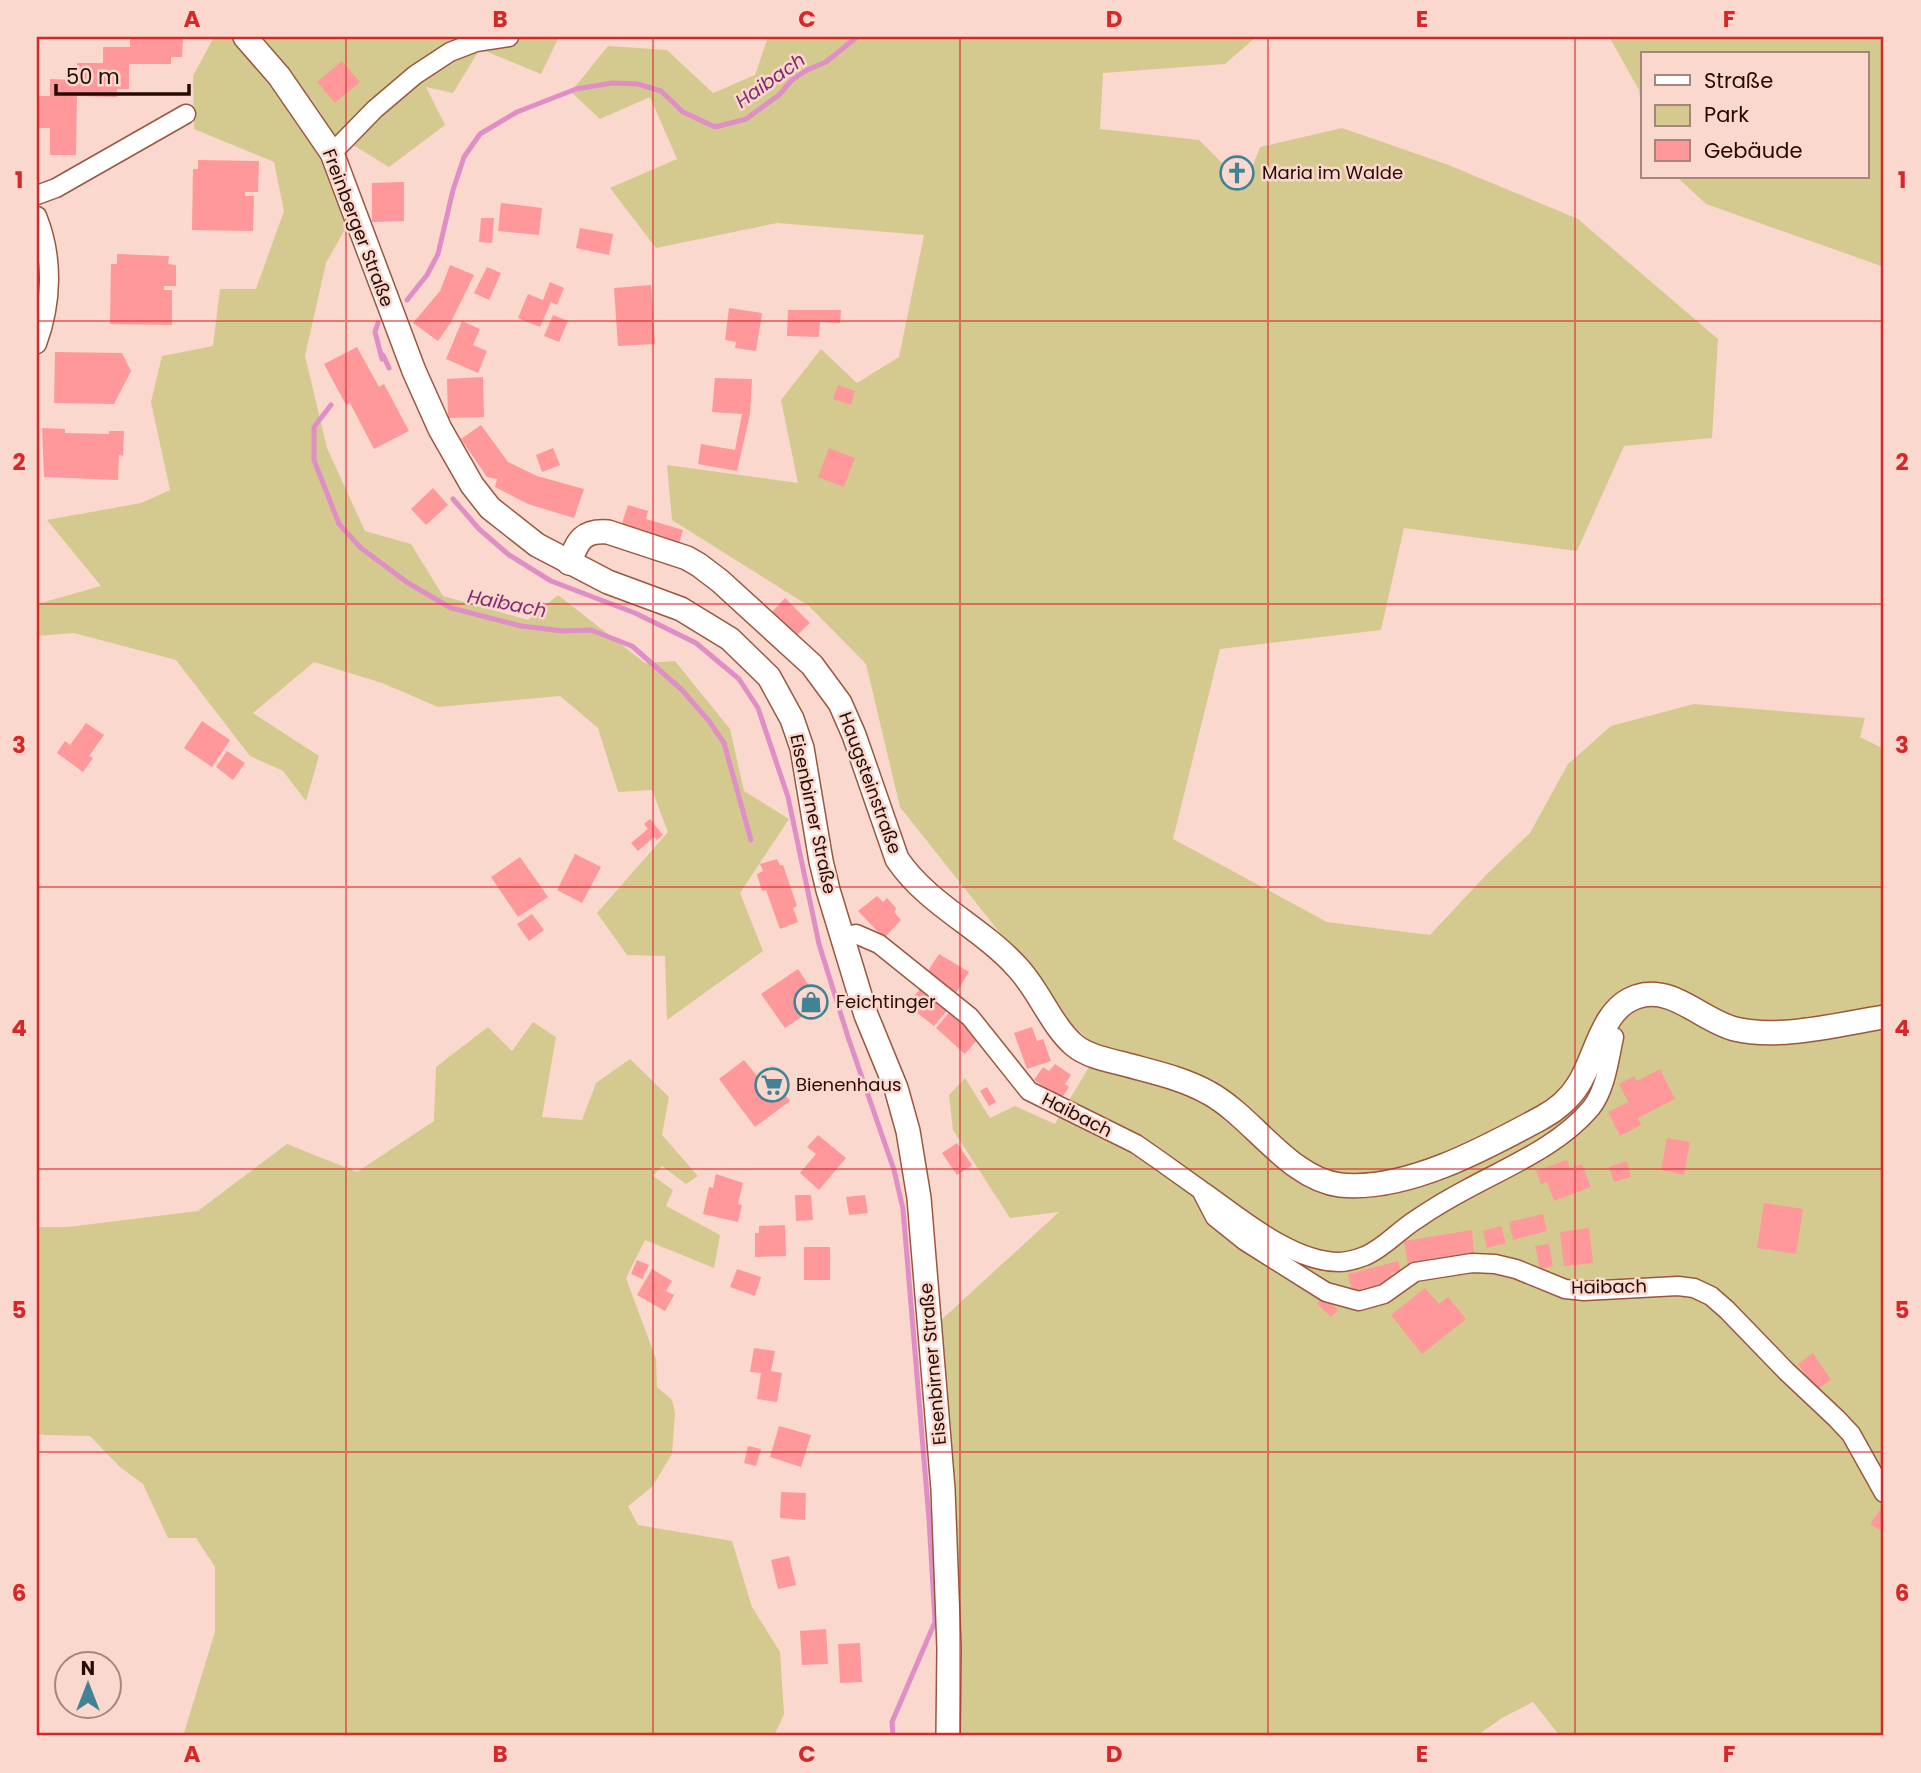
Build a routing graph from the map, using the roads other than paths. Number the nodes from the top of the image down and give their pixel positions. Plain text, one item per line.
1 (245, 37) edge
2 (509, 37) edge
3 (186, 114) dead end
4 (332, 153) junction
5 (37, 195) edge
6 (37, 216) edge
7 (394, 319) joint
8 (37, 344) edge
9 (569, 563) junction
10 (842, 937) junction
11 (1884, 1017) edge
12 (1603, 1033) junction
13 (1201, 1189) junction
14 (1884, 1493) edge
15 (948, 1736) edge

1 - 4 main road, Freinberger Straße
2 - 4 street
3 - 5 street
4 - 7 main road, Freinberger Straße
6 - 8 street
7 - 9 main road, Eisenbirner Straße
9 - 10 main road, Eisenbirner Straße
9 - 12 main road, Haugsteinstraße
10 - 13 street, Haibach
10 - 15 main road, Eisenbirner Straße
11 - 12 main road, Haugsteinstraße
12 - 13 street
13 - 14 street, Haibach

